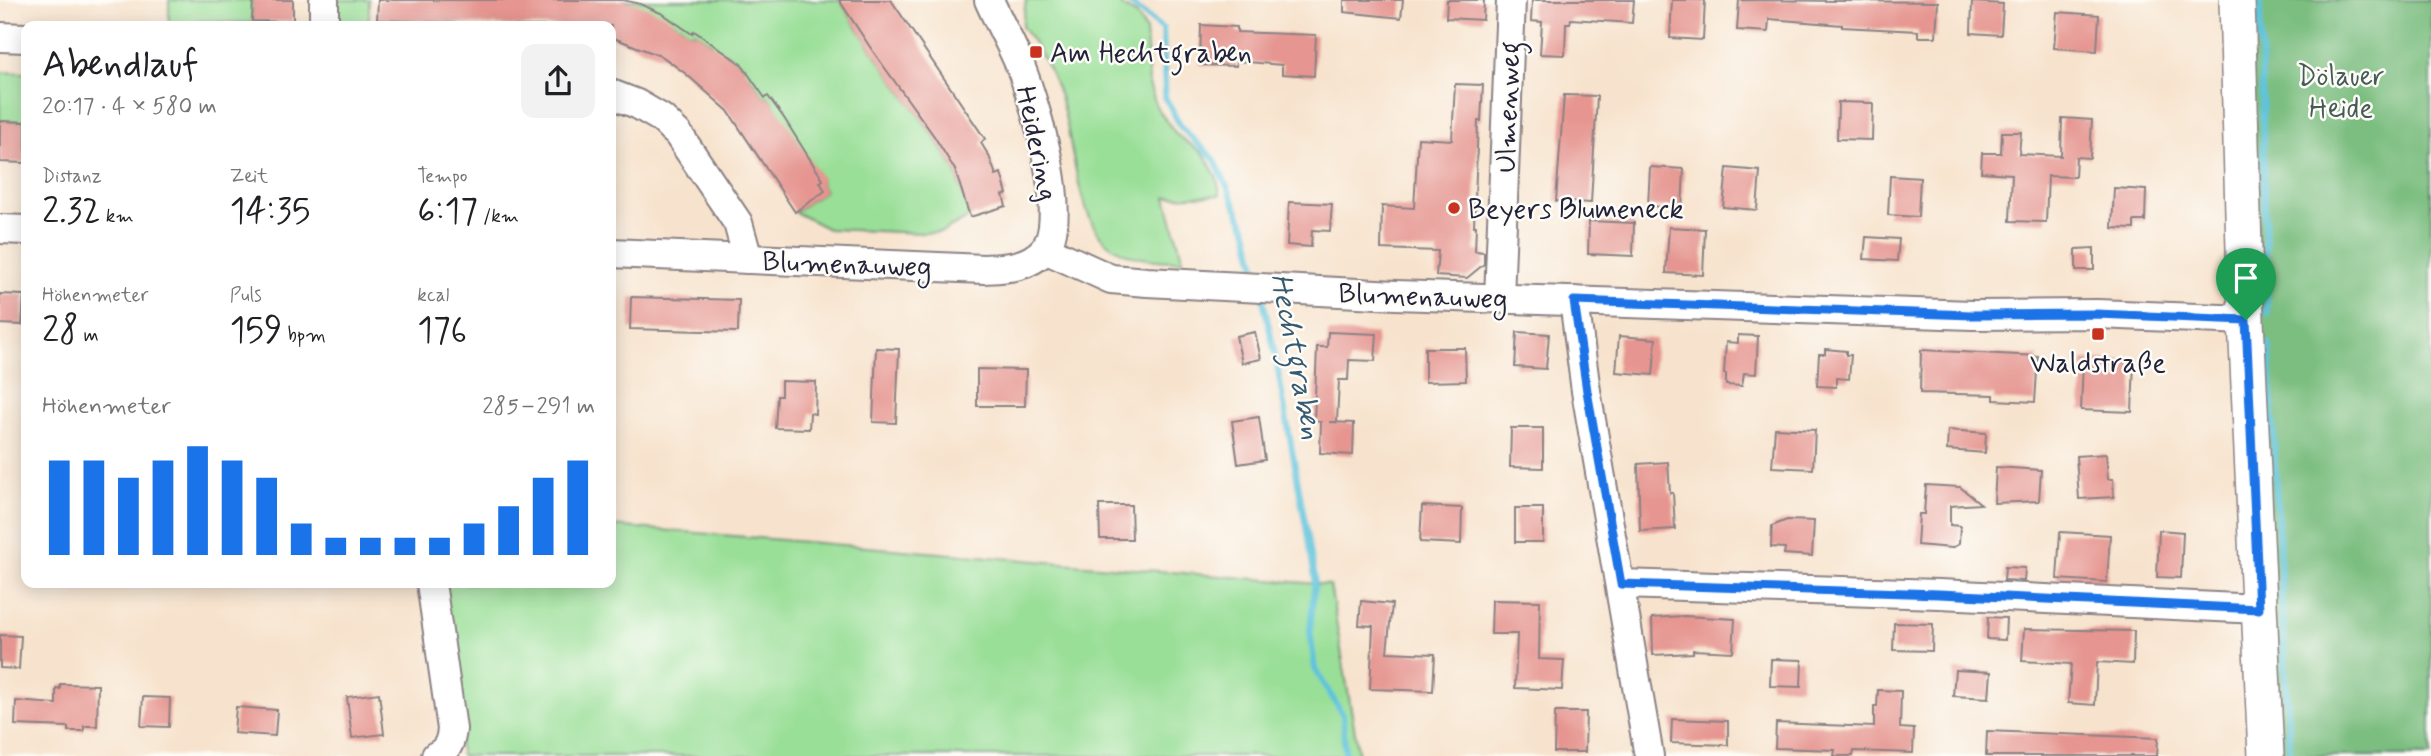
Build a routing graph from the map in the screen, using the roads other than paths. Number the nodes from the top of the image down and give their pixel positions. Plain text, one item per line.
1 (324, 0) edge
2 (989, 0) edge
3 (1511, 0) edge
4 (2237, 0) edge
5 (324, 21) edge
6 (0, 37) edge
7 (21, 38) edge
8 (616, 96) edge
9 (0, 229) edge
10 (21, 230) edge
11 (1045, 250) junction
12 (616, 253) edge
13 (748, 259) junction
14 (1499, 298) junction
15 (1574, 301) junction
16 (2246, 320) junction
17 (1621, 584) junction
18 (432, 588) edge
19 (2259, 609) junction
20 (436, 756) edge
21 (1649, 756) edge
22 (2266, 756) edge

1 - 5 street
2 - 11 street, Heidering
3 - 14 street, Ulmenweg
4 - 16 main road
6 - 7 street
8 - 13 street
9 - 10 street
11 - 13 street, Blumenauweg
11 - 14 street, Blumenauweg
12 - 13 street, Blumenauweg
14 - 15 street, Blumenauweg
15 - 16 street, Blumenauweg
15 - 17 street
16 - 19 main road
17 - 19 street
17 - 21 street
18 - 20 street
19 - 22 main road

